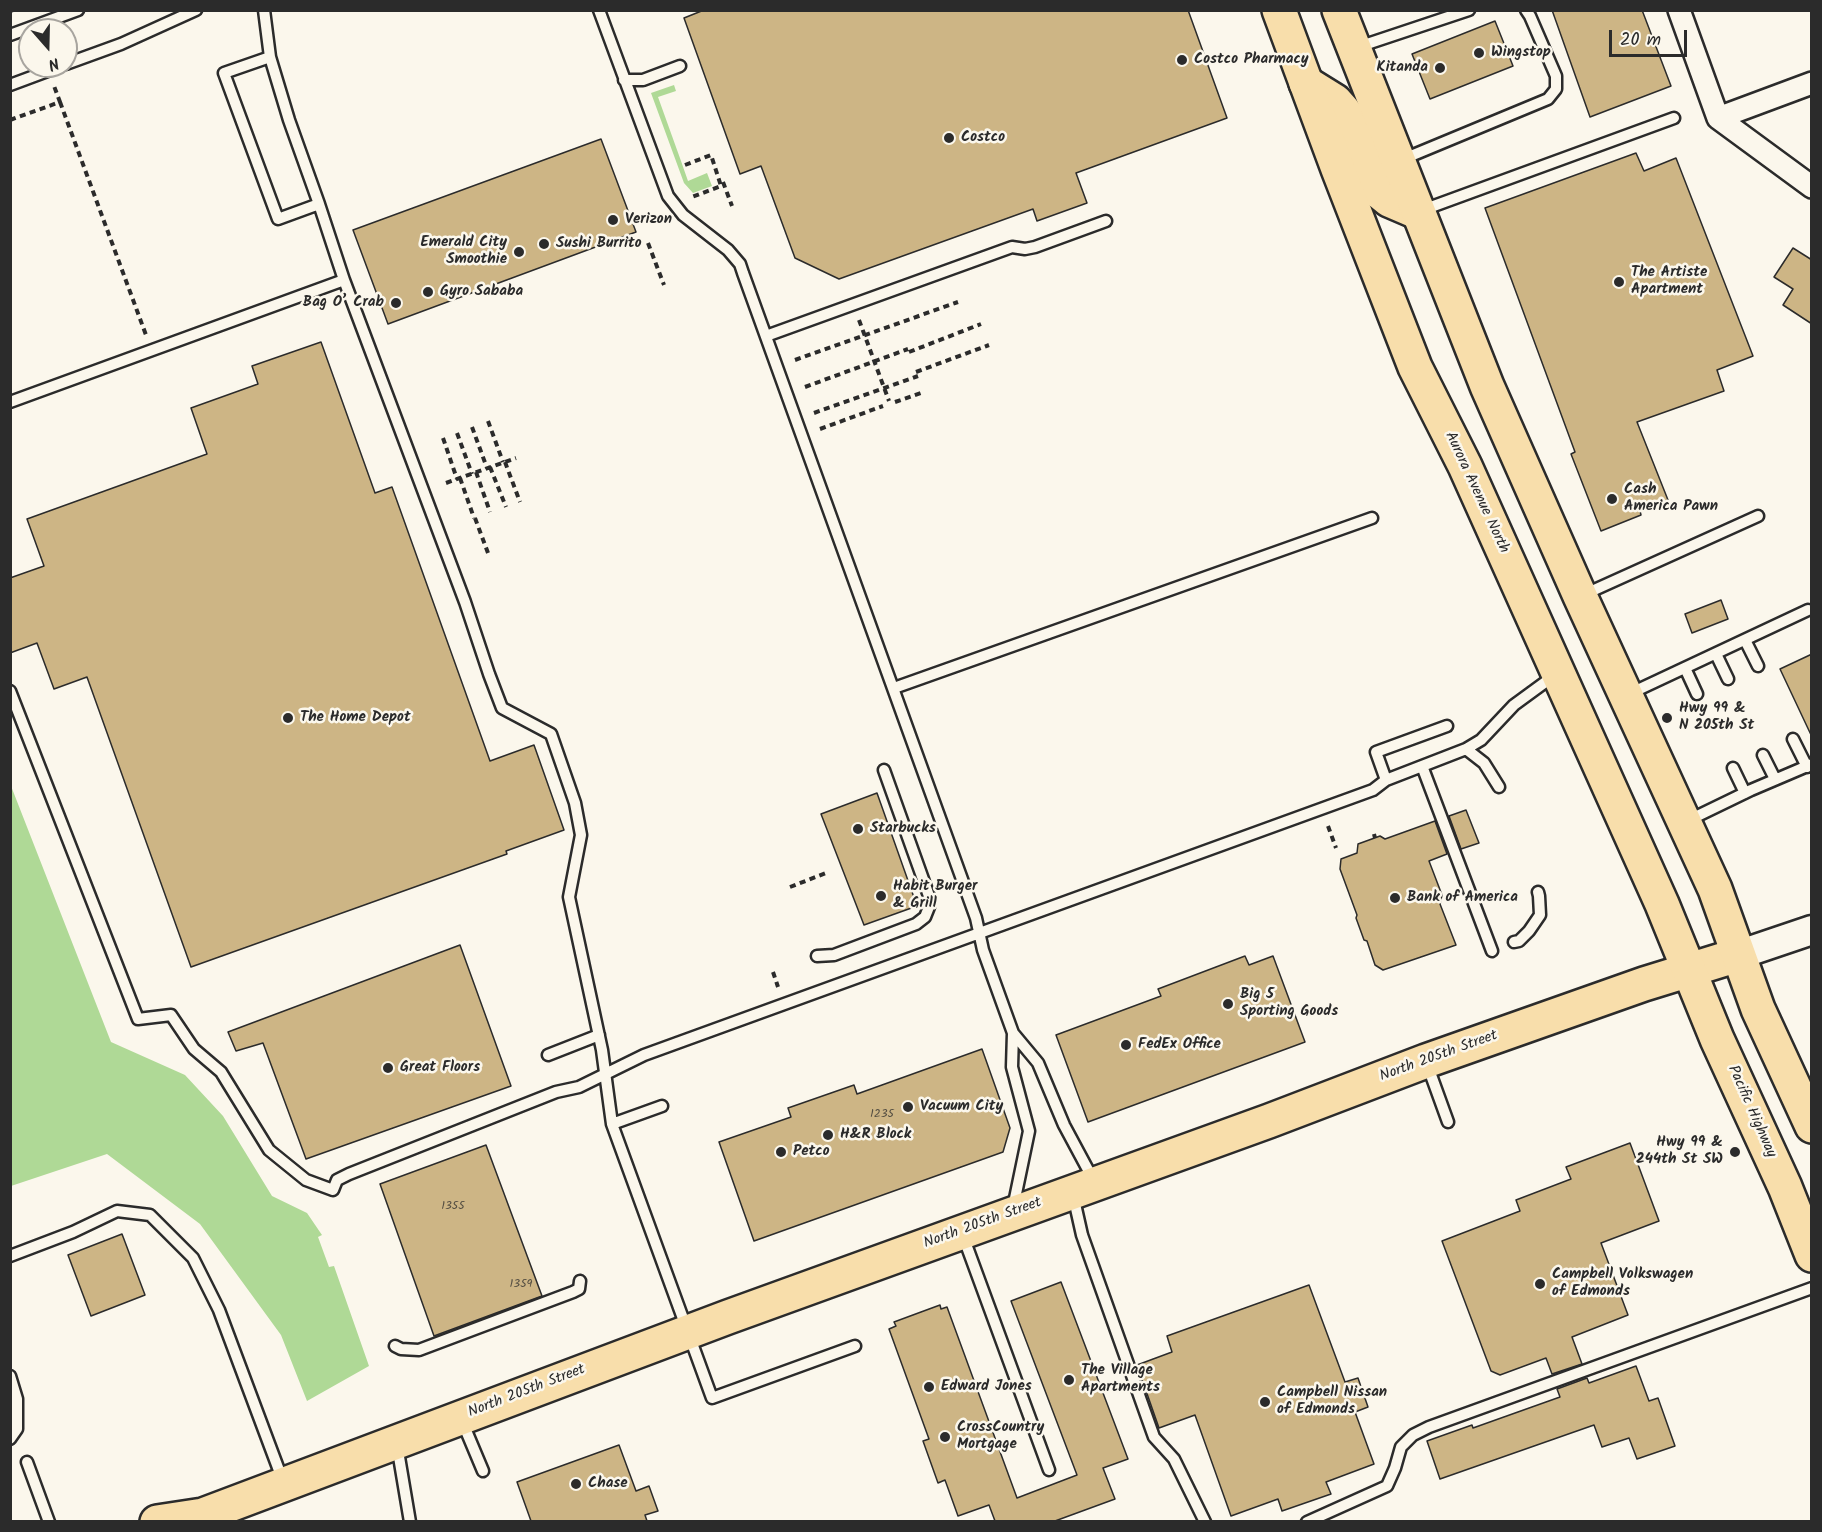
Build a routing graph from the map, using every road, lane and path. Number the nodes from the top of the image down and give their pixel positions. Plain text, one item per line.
1 (78, 10) edge
2 (196, 10) edge
3 (264, 10) edge
4 (599, 10) edge
5 (1279, 10) edge
6 (1338, 10) edge
7 (1469, 10) edge
8 (1526, 10) edge
9 (1679, 10) edge
10 (10, 35) edge
11 (1354, 48) junction
12 (270, 57) junction
13 (78, 60) edge
14 (680, 66) dead end
15 (29, 78) edge
16 (51, 78) edge
17 (624, 80) junction
18 (1812, 82) edge
19 (1306, 83) junction
20 (10, 85) edge
21 (60, 102) junction
22 (1674, 118) dead end
23 (1718, 118) junction
24 (10, 120) edge
25 (1397, 162) junction
26 (685, 165) dead end
27 (723, 182) dead end
28 (1812, 187) edge
29 (692, 197) dead end
30 (319, 204) junction
31 (732, 206) dead end
32 (1417, 212) junction
33 (1106, 221) dead end
34 (648, 243) dead end
35 (344, 280) junction
36 (664, 285) dead end
37 (958, 302) dead end
38 (858, 318) dead end
39 (981, 324) dead end
40 (765, 336) junction
41 (865, 336) junction
42 (989, 345) dead end
43 (152, 351) junction
44 (795, 360) dead end
45 (874, 362) junction
46 (805, 387) dead end
47 (884, 388) junction
48 (924, 392) dead end
49 (889, 401) dead end
50 (10, 402) edge
51 (895, 402) dead end
52 (883, 406) dead end
53 (814, 412) dead end
54 (488, 422) dead end
55 (472, 427) dead end
56 (820, 429) dead end
57 (457, 433) dead end
58 (443, 438) dead end
59 (516, 458) dead end
60 (504, 462) junction
61 (489, 468) junction
62 (474, 473) junction
63 (459, 479) junction
64 (446, 483) dead end
65 (520, 502) dead end
66 (506, 507) dead end
67 (490, 512) dead end
68 (1758, 516) dead end
69 (1372, 518) dead end
70 (488, 553) dead end
71 (1580, 596) junction
72 (1808, 610) dead end
73 (1745, 640) junction
74 (1716, 654) junction
75 (1758, 666) dead end
76 (1685, 668) junction
77 (1558, 673) junction
78 (1728, 679) dead end
79 (894, 688) junction
80 (10, 691) edge
81 (1698, 694) dead end
82 (1626, 695) junction
83 (1447, 726) dead end
84 (1793, 739) dead end
85 (1466, 749) junction
86 (1763, 755) dead end
87 (1422, 766) junction
88 (1809, 766) edge
89 (1733, 768) dead end
90 (884, 770) dead end
91 (1775, 779) junction
92 (1386, 780) junction
93 (1499, 787) dead end
94 (1745, 793) junction
95 (1327, 822) dead end
96 (1684, 822) junction
97 (1336, 848) dead end
98 (826, 873) dead end
99 (790, 887) dead end
100 (1538, 892) dead end
101 (1812, 930) edge
102 (980, 933) junction
103 (1514, 942) dead end
104 (1492, 951) dead end
105 (1738, 955) junction
106 (817, 956) dead end
107 (1689, 970) junction
108 (773, 972) dead end
109 (778, 988) dead end
110 (1013, 1033) junction
111 (599, 1035) junction
112 (548, 1055) dead end
113 (1426, 1061) junction
114 (605, 1074) junction
115 (662, 1106) dead end
116 (1449, 1122) dead end
117 (612, 1124) junction
118 (1812, 1126) edge
119 (1084, 1188) junction
120 (1012, 1214) junction
121 (962, 1233) junction
122 (1812, 1255) edge
123 (10, 1256) edge
124 (580, 1281) dead end
125 (1812, 1288) edge
126 (686, 1332) junction
127 (395, 1346) dead end
128 (855, 1346) dead end
129 (10, 1376) edge
130 (461, 1417) junction
131 (10, 1439) edge
132 (396, 1441) junction
133 (27, 1462) dead end
134 (1050, 1470) dead end
135 (483, 1471) dead end
136 (284, 1484) junction
137 (200, 1519) edge
138 (49, 1521) edge
139 (157, 1521) edge
140 (410, 1521) edge
141 (1205, 1521) edge
142 (1306, 1521) edge

1 - 10 lane
2 - 13 lane
3 - 12 lane
4 - 17 lane
5 - 19 main road, Aurora Avenue North
6 - 11 main road
7 - 11 lane
8 - 25 lane
9 - 23 street
11 - 25 main road
12 - 30 lane
12 - 30 lane
14 - 17 lane
15 - 20 lane
16 - 21 path
17 - 40 lane
18 - 23 street
19 - 32 main road
19 - 77 main road, Aurora Avenue North
21 - 24 path
21 - 43 path
22 - 32 lane
23 - 28 street
25 - 32 main road
26 - 29 path
27 - 31 path
30 - 35 lane
32 - 71 main road
33 - 40 lane
34 - 36 path
35 - 43 lane
35 - 111 lane
37 - 41 path
38 - 41 path
39 - 45 path
40 - 79 lane
41 - 44 path
41 - 45 path
42 - 47 path
43 - 50 lane
45 - 46 path
45 - 47 path
47 - 49 path
47 - 53 path
48 - 51 path
52 - 56 path
54 - 60 path
55 - 61 path
57 - 62 path
58 - 63 path
59 - 60 path
60 - 61 path
60 - 65 path
61 - 62 path
61 - 66 path
62 - 63 path
62 - 67 path
63 - 64 path
63 - 70 path
68 - 71 lane
69 - 79 lane
71 - 82 main road
72 - 73 lane
73 - 74 lane
73 - 75 lane
74 - 76 lane
74 - 78 lane
76 - 81 lane
76 - 82 lane
77 - 85 lane
77 - 107 main road, Aurora Avenue North
79 - 102 lane
80 - 114 lane
82 - 96 main road
83 - 92 lane
84 - 88 lane
85 - 87 lane
85 - 93 lane
86 - 91 lane
87 - 92 lane
87 - 104 lane
88 - 91 lane
89 - 94 lane
90 - 106 lane
91 - 94 lane
92 - 102 lane
94 - 96 lane
95 - 97 path
96 - 105 main road
98 - 99 path
100 - 103 lane
101 - 105 street, North 205th Street
102 - 110 lane
102 - 114 lane
105 - 107 main road, North 205th Street
105 - 118 main road
107 - 113 main road, North 205th Street
107 - 122 main road, Pacific Highway
108 - 109 path
110 - 119 lane
110 - 120 lane
111 - 112 lane
111 - 114 lane
113 - 116 lane
113 - 119 main road, North 205th Street
114 - 117 lane
115 - 117 lane
117 - 126 lane
119 - 120 main road, North 205th Street
119 - 141 lane
120 - 121 main road, North 205th Street
121 - 126 main road, North 205th Street
121 - 134 lane
123 - 136 lane
124 - 127 lane
125 - 142 lane
126 - 128 lane
126 - 130 main road, North 205th Street
129 - 131 lane
130 - 132 main road, North 205th Street
130 - 135 lane
132 - 136 main road, North 205th Street
132 - 140 lane
133 - 138 lane
136 - 137 main road, North 205th Street
137 - 139 main road, North 205th Street

